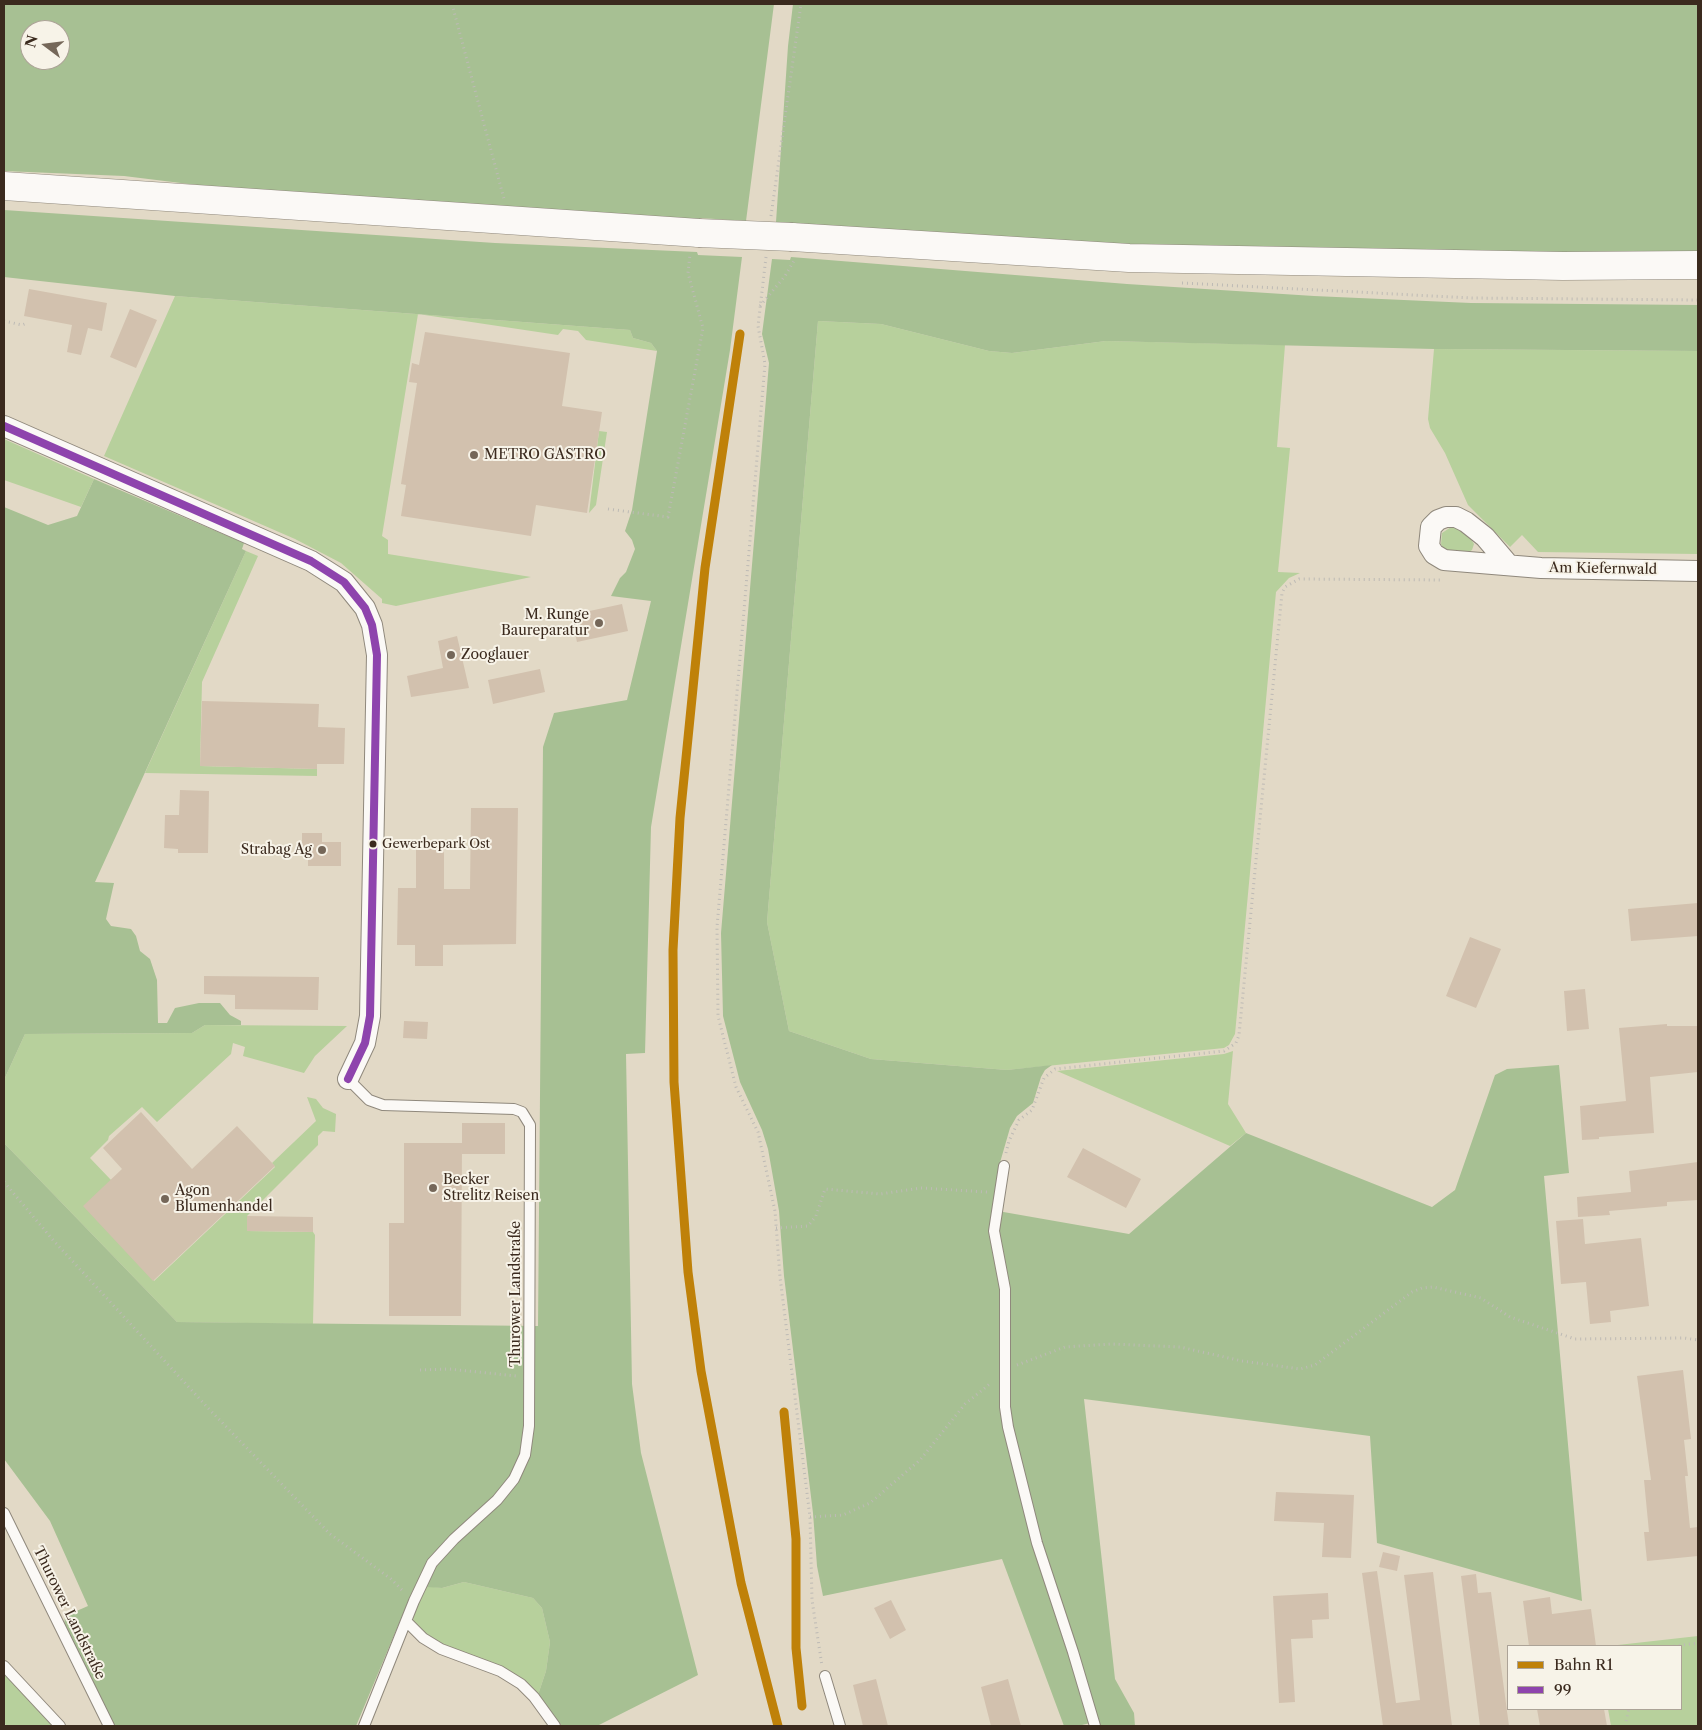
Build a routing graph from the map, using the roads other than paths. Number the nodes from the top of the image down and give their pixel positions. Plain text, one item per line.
1 (4, 186) edge
2 (1698, 265) edge
3 (4, 426) edge
4 (1508, 564) dead end
5 (1698, 571) edge
6 (348, 1079) joint
7 (1004, 1166) road end
8 (4, 1513) edge
9 (406, 1621) junction
10 (4, 1666) edge
11 (825, 1676) road end
12 (60, 1726) edge
13 (109, 1726) edge
14 (364, 1726) edge
15 (555, 1726) edge
16 (840, 1726) edge
17 (1095, 1726) edge

1 - 2 main road, bridge
3 - 6 street
4 - 5 street, Am Kiefernwald
6 - 9 lane, Thurower Landstraße
7 - 17 lane
8 - 13 lane, Thurower Landstraße
9 - 14 lane, Thurower Landstraße
9 - 15 lane
10 - 12 lane
11 - 16 lane

